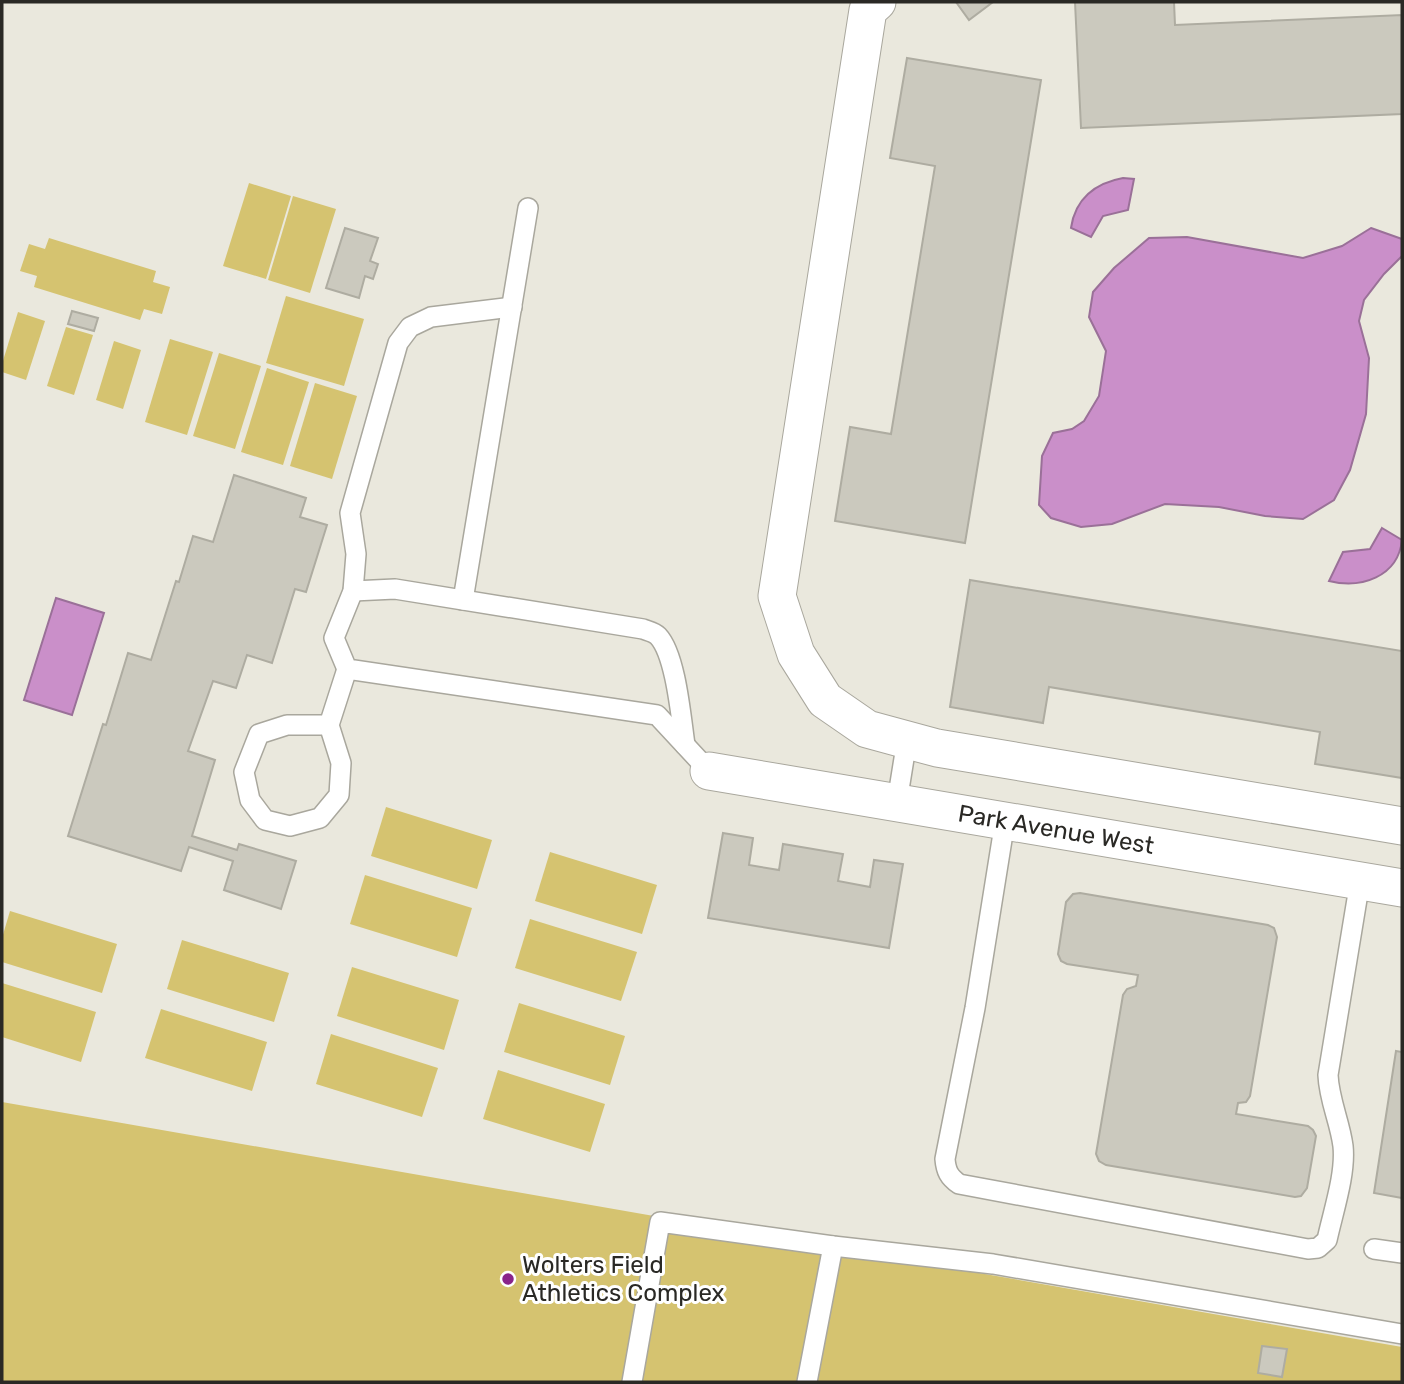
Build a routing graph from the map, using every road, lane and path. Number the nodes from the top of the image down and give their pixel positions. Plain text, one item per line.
1 (877, 2) edge
2 (528, 208) dead end
3 (512, 307) junction
4 (353, 590) junction
5 (463, 600) junction
6 (347, 669) junction
7 (329, 725) junction
8 (907, 740) junction
9 (697, 758) junction
10 (897, 802) junction
11 (1005, 821) junction
12 (1402, 826) edge
13 (1360, 881) junction
14 (1402, 888) edge
15 (833, 1246) junction
16 (1374, 1249) dead end
17 (1402, 1253) edge
18 (1402, 1334) edge
19 (632, 1382) edge
20 (807, 1382) edge

1 - 8 street
2 - 3 lane
3 - 4 lane
3 - 5 lane
4 - 5 lane
4 - 6 lane
5 - 9 lane
6 - 7 lane
6 - 9 lane
7 - 7 lane
8 - 10 lane
8 - 12 street
9 - 10 street, Park Avenue West
10 - 11 street, Park Avenue West
11 - 13 street, Park Avenue West
11 - 13 lane
13 - 14 street, Park Avenue West
15 - 18 lane
15 - 19 lane
15 - 20 lane
16 - 17 lane

